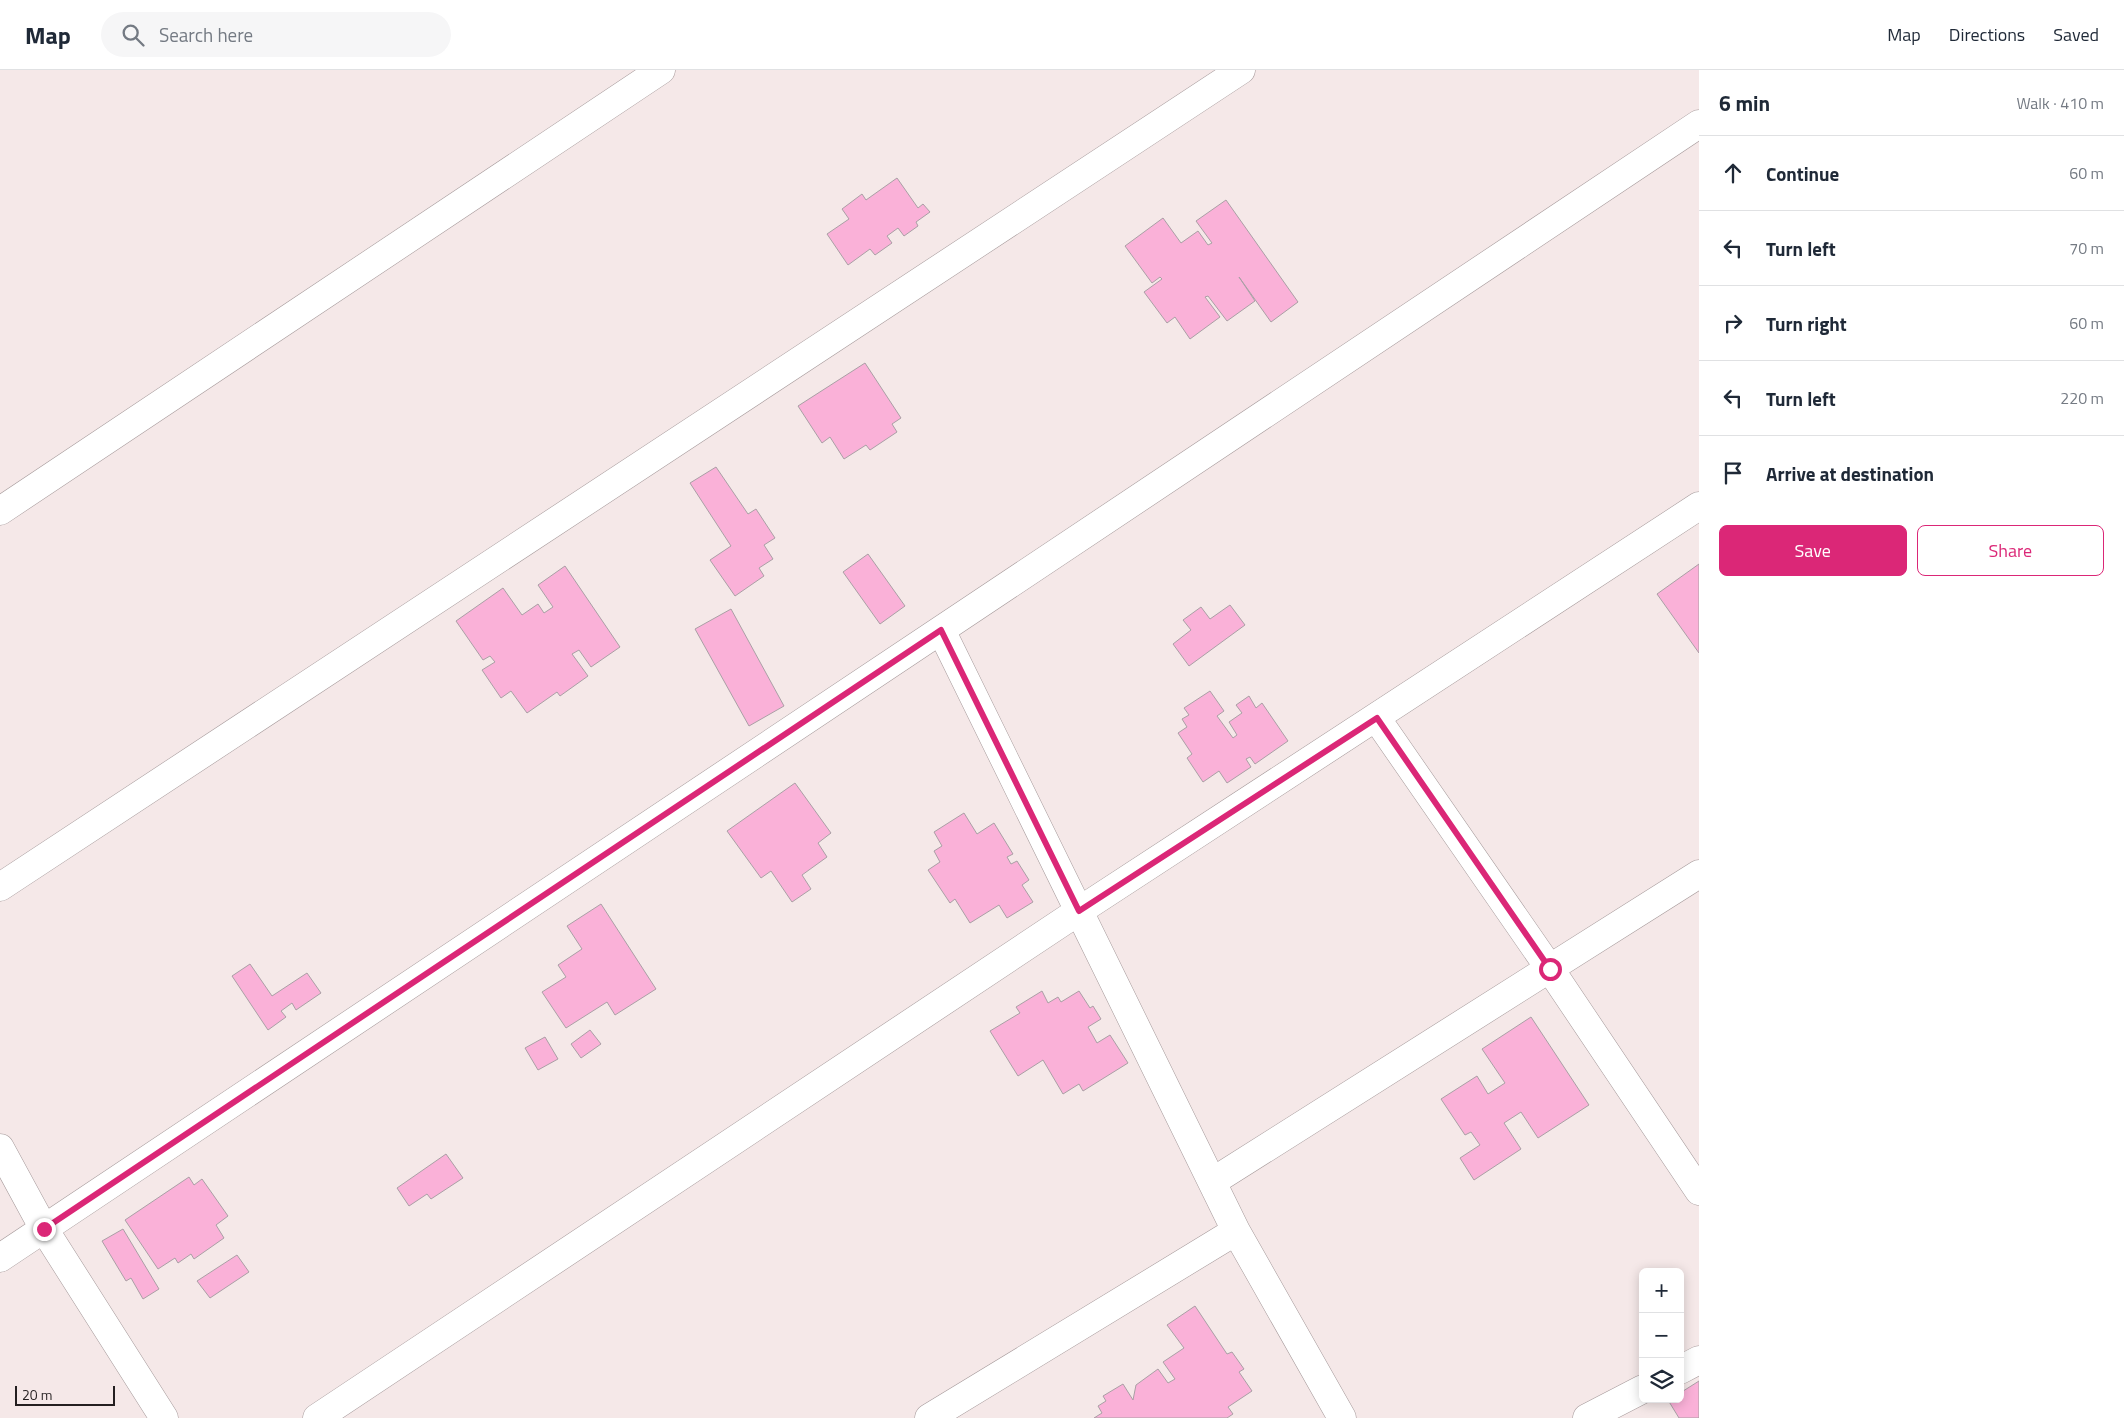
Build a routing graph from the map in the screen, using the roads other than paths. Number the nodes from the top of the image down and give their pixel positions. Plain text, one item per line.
1 (661, 70) edge
2 (1241, 70) edge
3 (1699, 124) edge
4 (1699, 506) edge
5 (0, 511) edge
6 (941, 630) junction
7 (1377, 718) junction
8 (1699, 874) edge
9 (0, 887) edge
10 (1079, 911) junction
11 (1550, 969) junction
12 (0, 1148) edge
13 (1212, 1182) junction
14 (1699, 1191) edge
15 (44, 1229) junction
16 (1236, 1231) junction
17 (0, 1258) edge
18 (1699, 1360) edge
19 (1684, 1368) edge
20 (1639, 1391) edge
21 (164, 1418) edge
22 (317, 1418) edge
23 (929, 1418) edge
24 (1342, 1418) edge
25 (1587, 1418) edge

1 - 5 street
2 - 9 street
3 - 6 street
4 - 7 street
6 - 10 street
6 - 15 street
7 - 10 street
7 - 11 street
8 - 11 street
10 - 13 street
10 - 22 street
11 - 13 street
11 - 14 street
12 - 15 street
13 - 16 street
15 - 17 street
15 - 21 street
16 - 23 street
16 - 24 street
18 - 19 street
20 - 25 street

